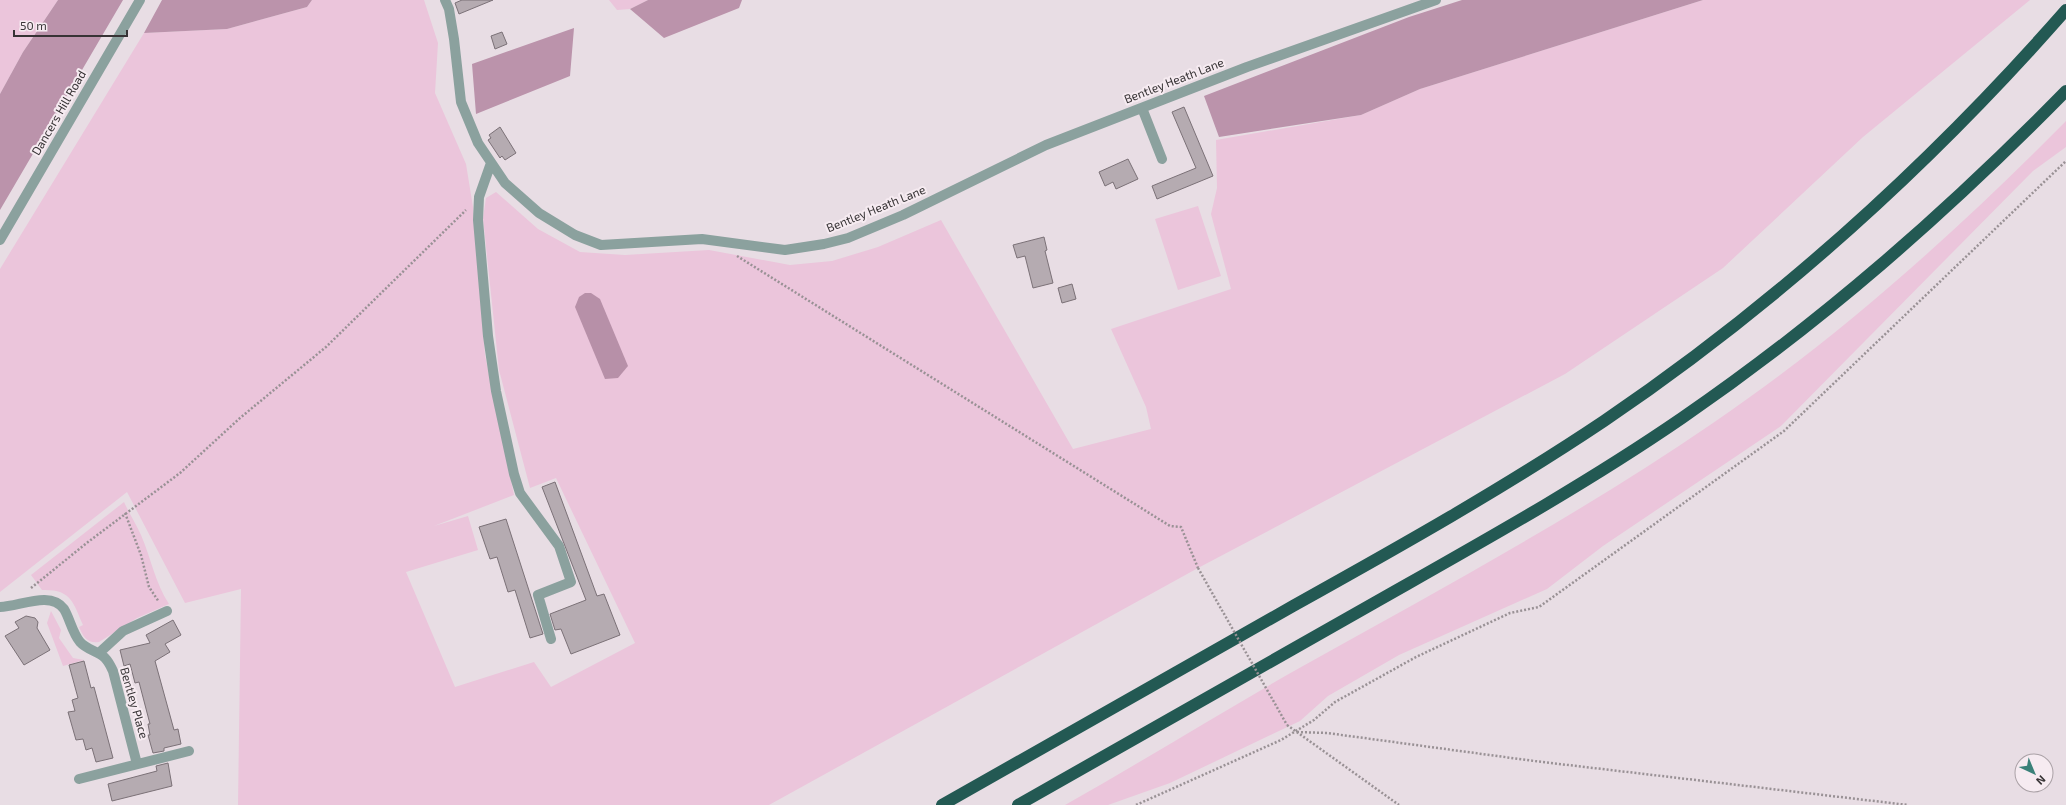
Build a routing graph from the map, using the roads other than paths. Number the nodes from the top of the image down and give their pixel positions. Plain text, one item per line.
1 (140, 0) edge
2 (445, 0) edge
3 (1436, 0) edge
4 (2066, 10) edge
5 (2066, 91) edge
6 (1142, 108) junction
7 (1162, 159) dead end
8 (492, 163) junction
9 (0, 240) edge
10 (4, 607) edge
11 (167, 611) road end
12 (551, 639) dead end
13 (99, 653) junction
14 (189, 751) dead end
15 (137, 764) junction
16 (79, 779) dead end
17 (942, 805) edge
18 (1018, 805) edge

1 - 9 street, Dancers Hill Road
2 - 8 street, Bentley Heath Lane
3 - 6 street, Bentley Heath Lane
4 - 17 highway
5 - 18 highway
6 - 7 street
6 - 8 street, Bentley Heath Lane
8 - 12 street
10 - 13 street, Bentley Place
11 - 13 street
13 - 15 street, Bentley Place
14 - 15 street
15 - 16 street

